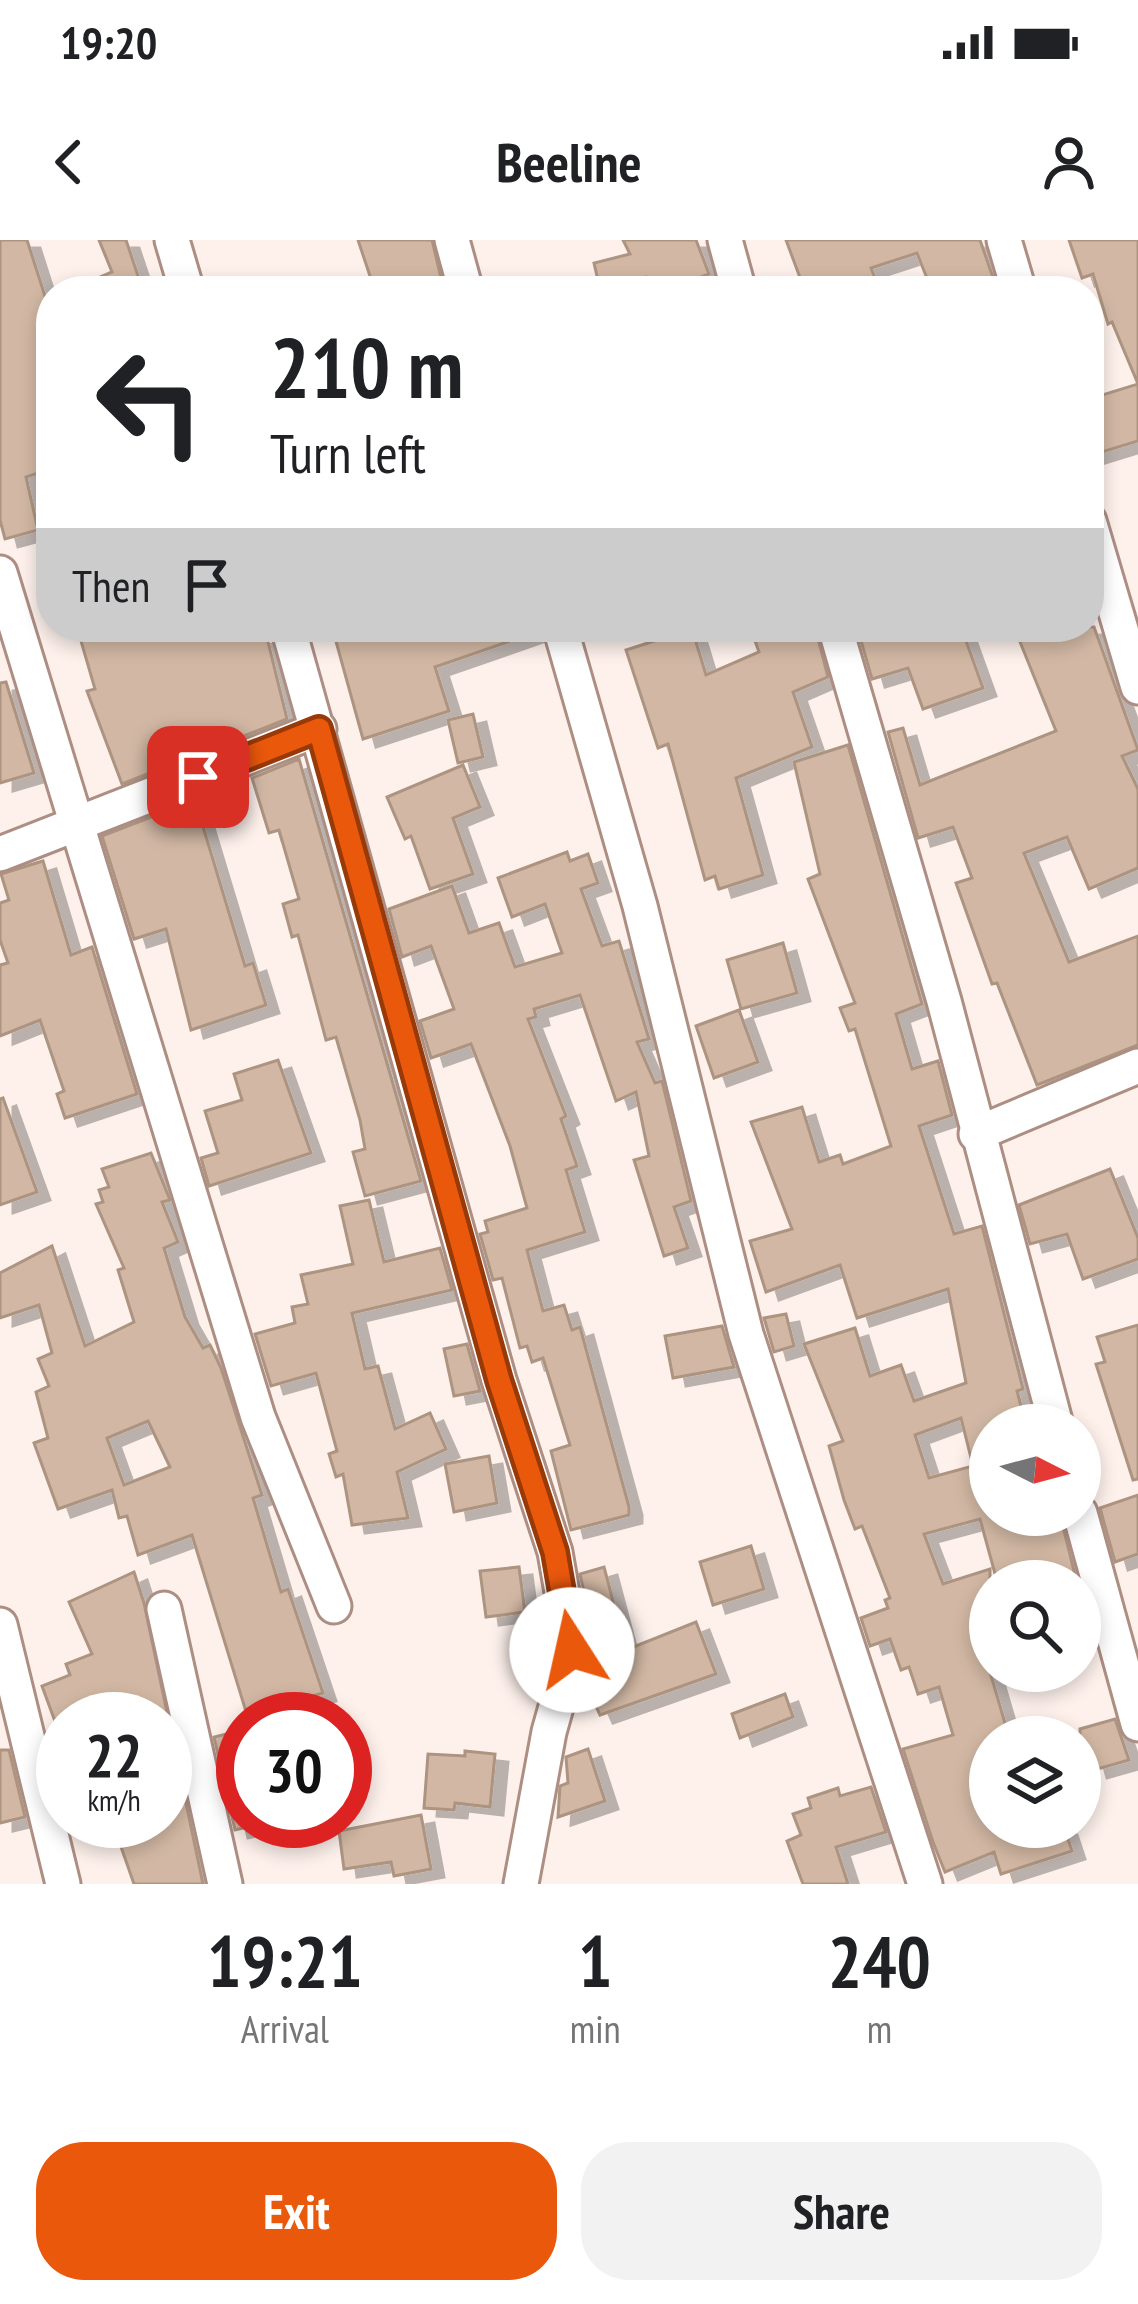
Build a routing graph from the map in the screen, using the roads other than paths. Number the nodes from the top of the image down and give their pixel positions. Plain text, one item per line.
1 (172, 240) edge
2 (452, 240) edge
3 (725, 240) edge
4 (1004, 240) edge
5 (183, 276) edge
6 (462, 276) edge
7 (736, 276) edge
8 (1015, 276) edge
9 (1104, 572) edge
10 (0, 573) edge
11 (293, 642) edge
12 (564, 642) edge
13 (839, 642) edge
14 (1138, 687) edge
15 (319, 729) junction
16 (78, 824) junction
17 (0, 854) edge
18 (1138, 1066) edge
19 (976, 1134) junction
20 (1050, 1404) edge
21 (1086, 1536) edge
22 (334, 1606) dead end
23 (164, 1609) dead end
24 (0, 1625) edge
25 (1138, 1724) edge
26 (63, 1884) edge
27 (225, 1884) edge
28 (521, 1884) edge
29 (925, 1884) edge

1 - 5 street
2 - 6 street
3 - 7 street
4 - 8 street
9 - 14 street
10 - 16 street
11 - 15 street
12 - 29 street
13 - 19 street
15 - 16 street
15 - 28 street
16 - 17 street
16 - 22 street
18 - 19 street
19 - 20 street
21 - 25 street
23 - 27 street
24 - 26 street

